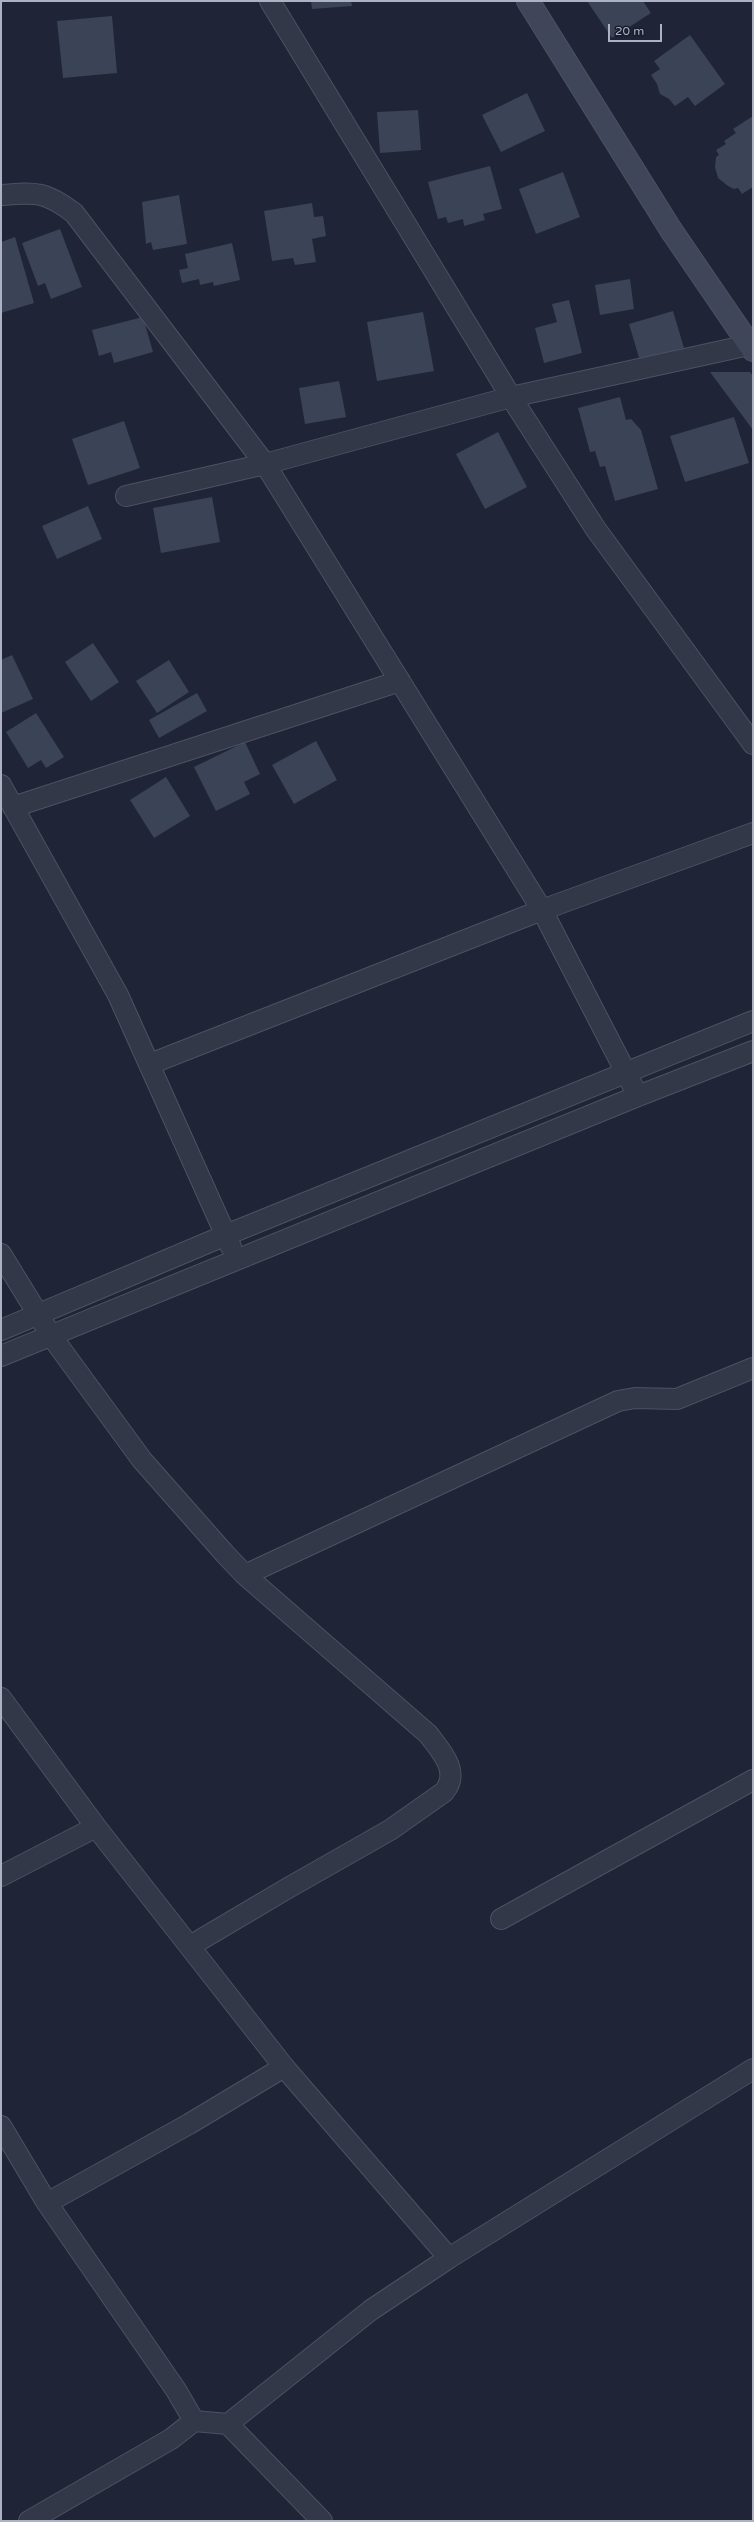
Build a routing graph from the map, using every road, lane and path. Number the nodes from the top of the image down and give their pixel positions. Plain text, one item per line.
1 (270, 1) edge
2 (528, 1) edge
3 (1, 195) edge
4 (751, 348) edge
5 (511, 397) junction
6 (265, 464) junction
7 (126, 496) dead end
8 (400, 681) junction
9 (753, 744) edge
10 (1, 785) edge
11 (14, 807) junction
12 (753, 833) edge
13 (542, 910) junction
14 (753, 1021) edge
15 (753, 1051) edge
16 (150, 1064) junction
17 (625, 1074) junction
18 (638, 1096) junction
19 (226, 1235) junction
20 (1, 1254) edge
21 (236, 1260) junction
22 (37, 1315) junction
23 (1, 1330) edge
24 (52, 1337) junction
25 (1, 1356) edge
26 (753, 1368) edge
27 (245, 1575) junction
28 (1, 1698) edge
29 (753, 1780) edge
30 (96, 1827) junction
31 (1, 1876) edge
32 (501, 1919) dead end
33 (190, 1946) junction
34 (284, 2066) junction
35 (753, 2070) edge
36 (1, 2126) edge
37 (47, 2203) junction
38 (449, 2258) junction
39 (194, 2421) junction
40 (228, 2424) junction
41 (29, 2521) edge
42 (322, 2521) edge

1 - 5 street
2 - 4 street
3 - 6 street
4 - 5 street
5 - 6 street
5 - 9 street
6 - 7 street
6 - 8 street
8 - 11 street
8 - 13 street
10 - 11 street
11 - 16 street
12 - 13 street
13 - 16 street
13 - 17 street
14 - 17 street
15 - 18 street
16 - 19 street
17 - 18 street
17 - 19 street
18 - 21 street
19 - 21 street
19 - 22 street
20 - 22 street
21 - 24 street
22 - 23 street
22 - 24 street
24 - 25 street
24 - 27 street
26 - 27 street
27 - 33 street
28 - 30 street
29 - 32 street
30 - 31 street
30 - 33 street
33 - 34 street
34 - 37 street
34 - 38 street
35 - 38 street
36 - 37 street
37 - 39 street
38 - 40 street
39 - 40 street
39 - 41 street
40 - 42 street

